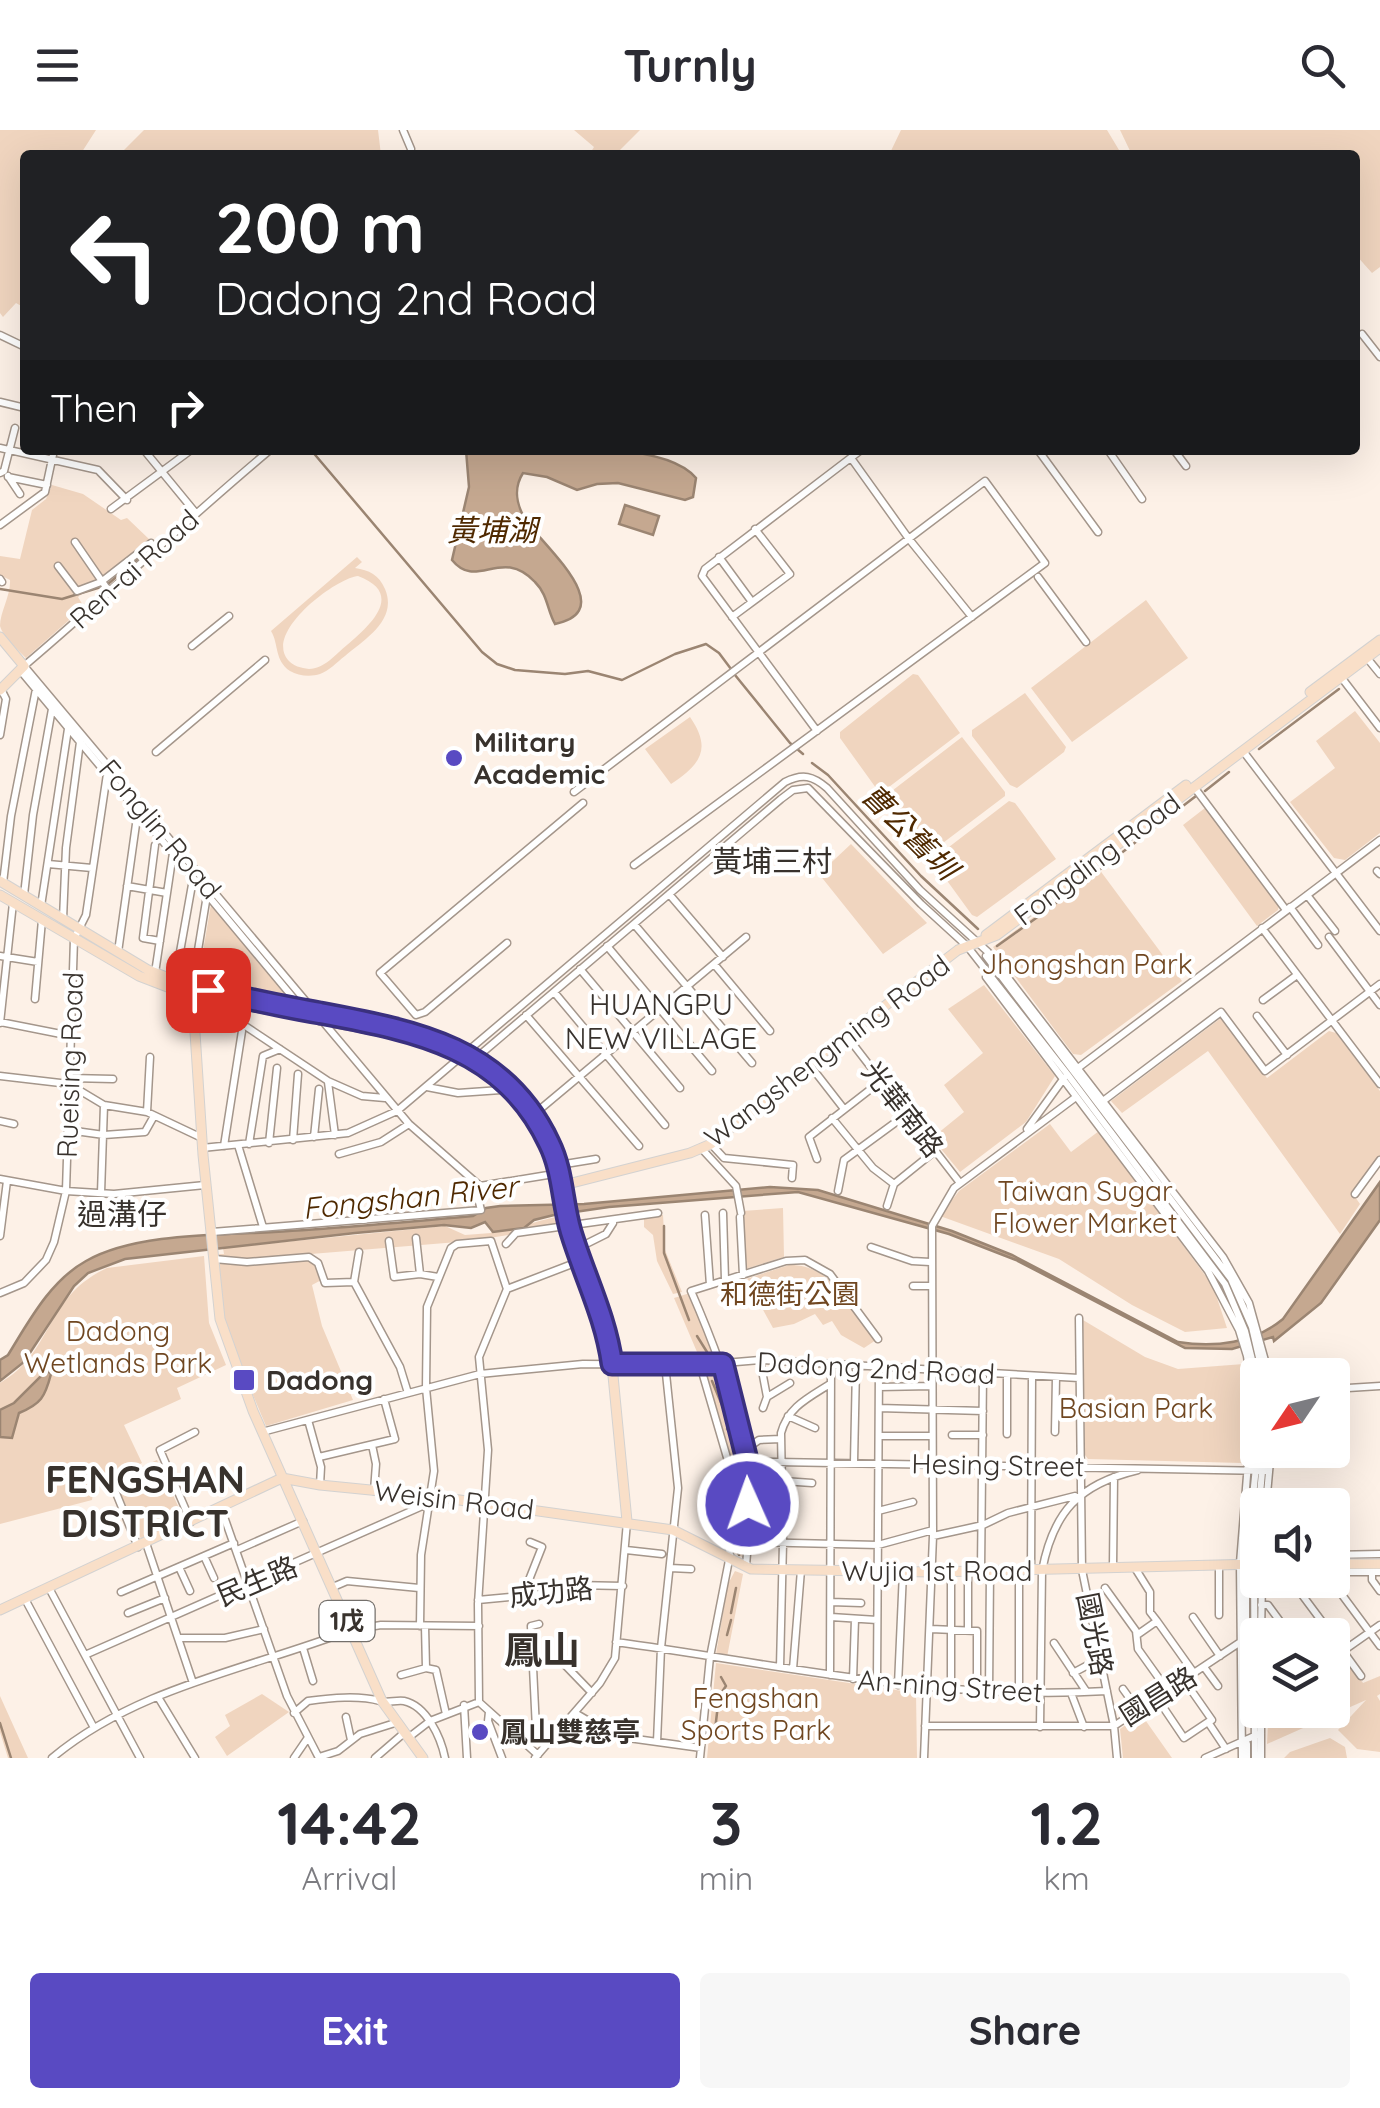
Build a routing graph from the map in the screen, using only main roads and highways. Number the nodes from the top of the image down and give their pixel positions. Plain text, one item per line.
1 (0, 637) edge
2 (1380, 640) edge
3 (0, 646) edge
4 (1380, 648) edge
5 (22, 668) junction
6 (0, 690) edge
7 (2, 882) edge
8 (0, 895) edge
9 (77, 934) junction
10 (971, 944) junction
11 (191, 992) junction
12 (282, 1478) junction
13 (627, 1521) junction
14 (1240, 1564) edge
15 (1350, 1564) edge
16 (1380, 1564) edge
17 (0, 1610) edge
18 (423, 1758) edge

1 - 5 main road, Fonglin Road
2 - 10 main road, Fongding Road
3 - 5 main road, Fonglin Road
4 - 10 main road, Fongding Road
5 - 6 main road, Ren-ai Road
7 - 9 main road
8 - 9 main road
9 - 11 main road
9 - 11 main road
10 - 13 main road, Wangshengming Road
11 - 12 main road, 1戊
12 - 13 main road, Weisin Road
12 - 17 main road
12 - 18 main road, 1戊
13 - 14 main road, Wujia 1st Road
15 - 16 main road

